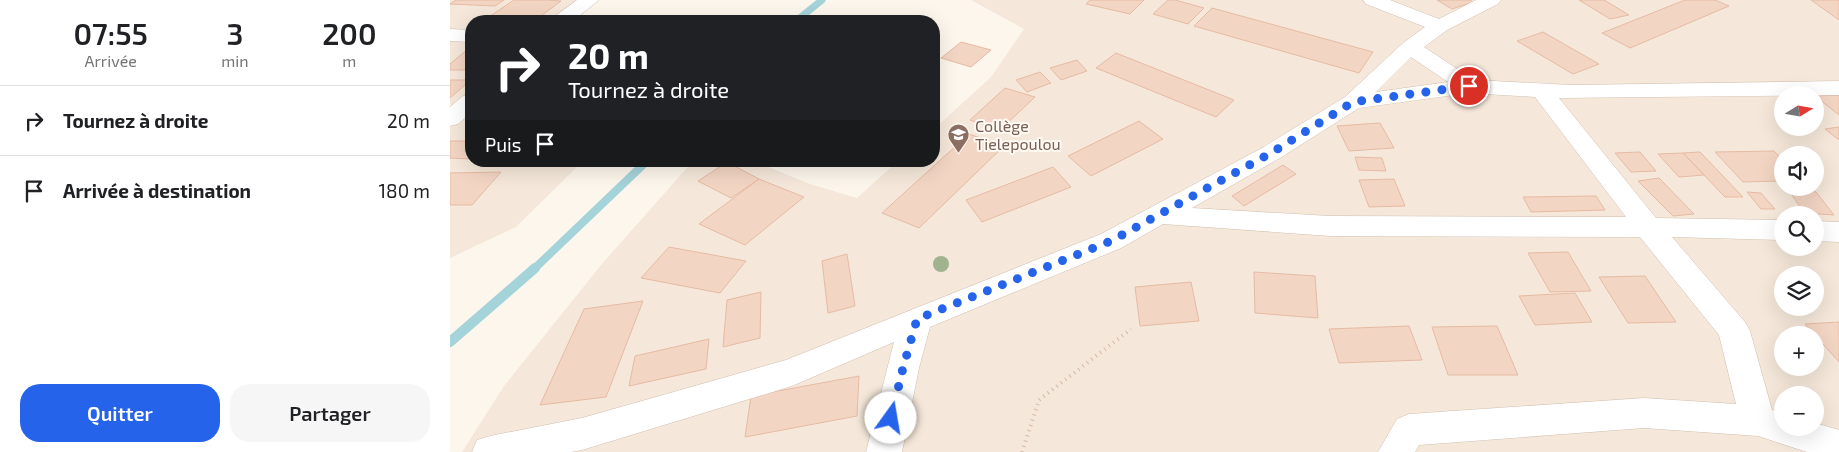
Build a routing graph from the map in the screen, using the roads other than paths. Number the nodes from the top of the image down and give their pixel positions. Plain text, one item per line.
1 (589, 0) edge
2 (1373, 0) edge
3 (1491, 0) edge
4 (569, 15) edge
5 (1440, 26) junction
6 (450, 35) edge
7 (465, 36) edge
8 (1410, 47) junction
9 (1469, 86) junction
10 (1839, 88) edge
11 (1542, 91) junction
12 (1353, 102) junction
13 (465, 106) edge
14 (450, 119) edge
15 (1161, 215) junction
16 (1648, 227) junction
17 (1774, 230) edge
18 (1824, 231) edge
19 (1839, 232) edge
20 (917, 319) junction
21 (1758, 421) junction
22 (1839, 446) edge
23 (490, 452) edge
24 (884, 452) edge
25 (1396, 452) edge

1 - 4 street
2 - 5 street
3 - 5 street
5 - 8 street
6 - 7 street
8 - 9 street
8 - 12 street
9 - 11 street
9 - 12 street
10 - 11 street
11 - 16 street
12 - 15 street
13 - 14 street
15 - 16 street
15 - 20 street
16 - 17 street
16 - 21 street
18 - 19 street
20 - 23 street
20 - 24 street
21 - 22 street
21 - 25 street

